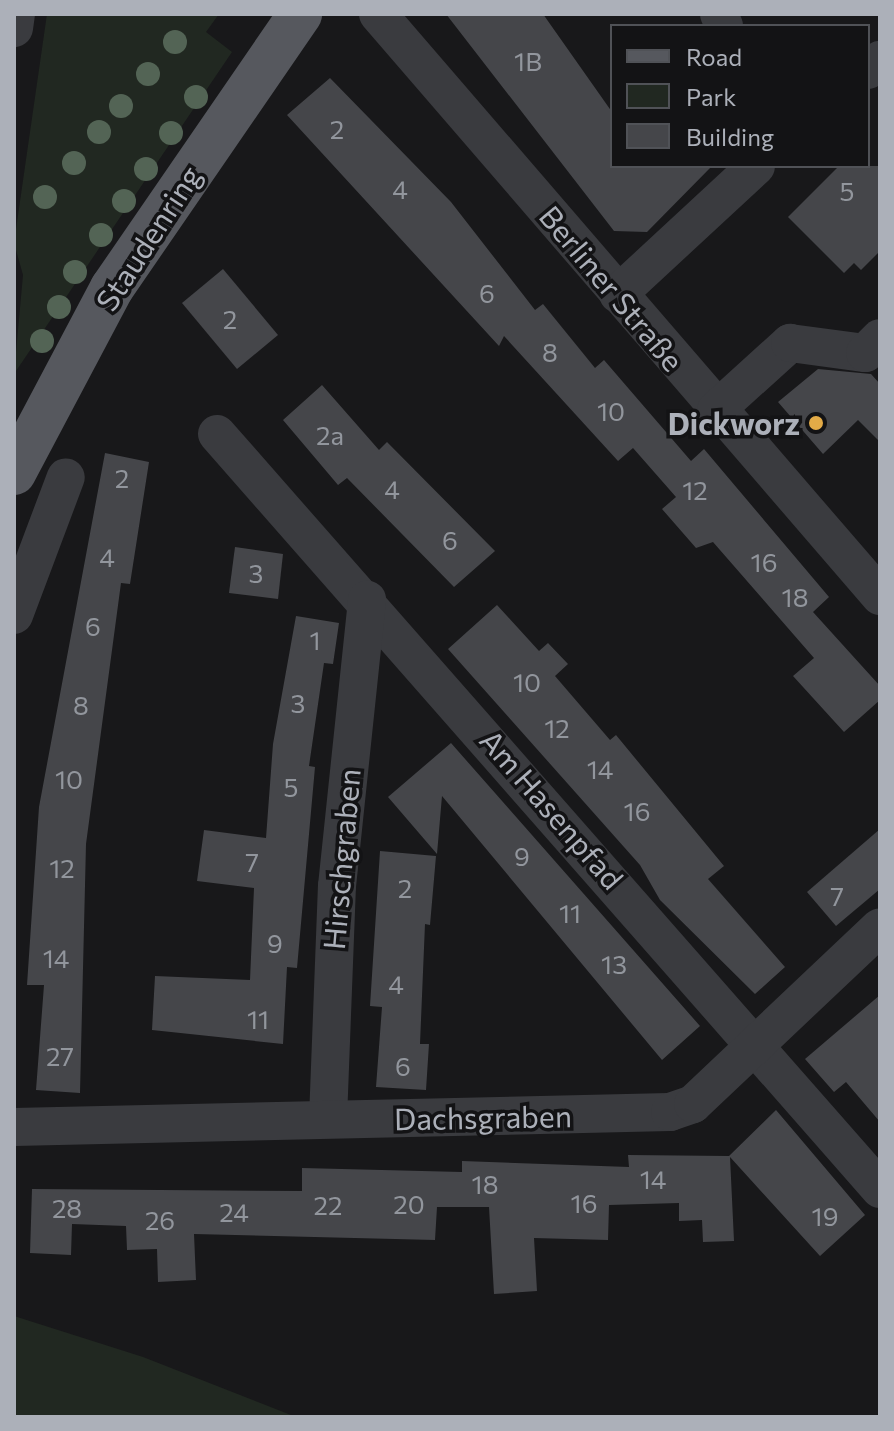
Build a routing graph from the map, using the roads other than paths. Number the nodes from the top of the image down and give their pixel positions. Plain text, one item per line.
1 (16, 14) edge
2 (300, 14) edge
3 (378, 14) edge
4 (14, 28) edge
5 (754, 168) edge
6 (618, 294) junction
7 (880, 338) edge
8 (716, 410) junction
9 (217, 434) dead end
10 (14, 473) edge
11 (66, 477) dead end
12 (877, 587) edge
13 (367, 600) junction
14 (14, 615) edge
15 (880, 927) edge
16 (756, 1041) junction
17 (328, 1119) junction
18 (14, 1127) edge
19 (880, 1189) edge

1 - 4 street
2 - 10 main road, Staudenring
3 - 6 street, Berliner Straße
5 - 6 street
6 - 8 street, Berliner Straße
7 - 8 street
8 - 12 street, Berliner Straße
9 - 13 street, Am Hasenpfad
11 - 14 street
13 - 16 street, Am Hasenpfad
13 - 17 street, Hirschgraben
15 - 16 street, Dachsgraben
16 - 17 street, Dachsgraben
16 - 19 street, Am Hasenpfad
17 - 18 street, Dachsgraben

